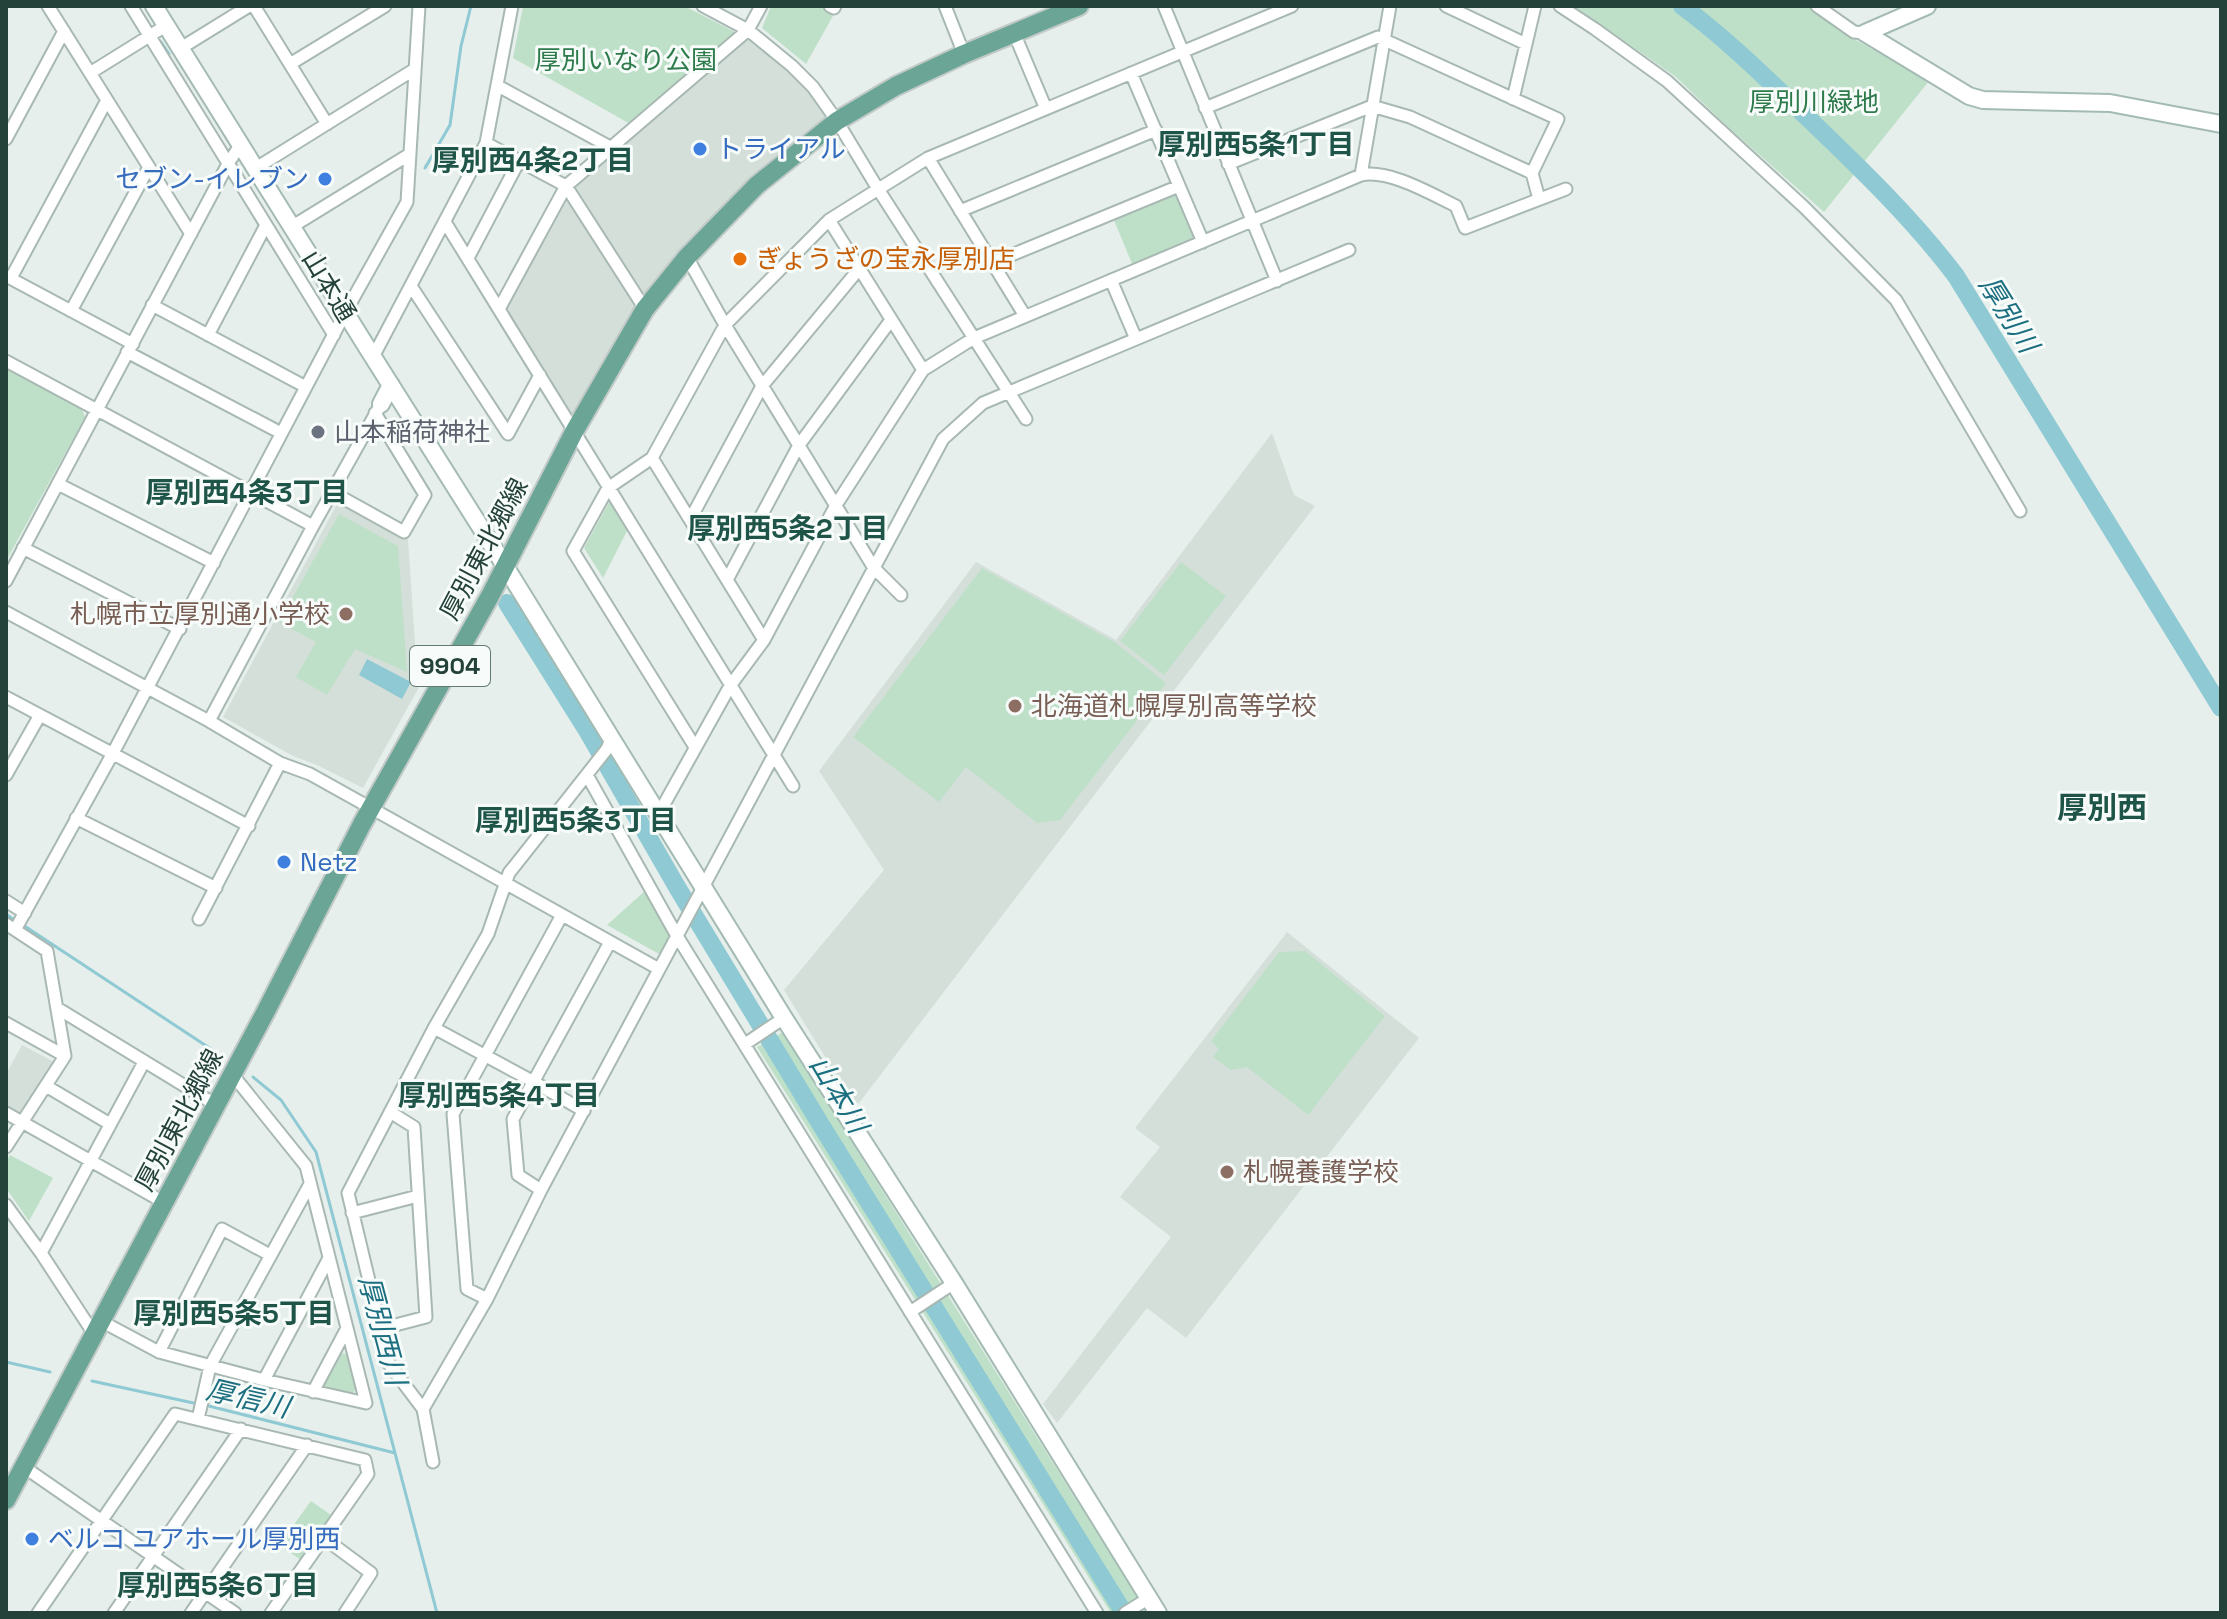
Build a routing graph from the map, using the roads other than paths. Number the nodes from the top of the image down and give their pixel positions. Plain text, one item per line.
1 (48, 6) edge
2 (131, 6) edge
3 (154, 6) edge
4 (252, 6) edge
5 (385, 6) edge
6 (419, 6) edge
7 (512, 6) edge
8 (703, 6) edge
9 (761, 6) edge
10 (945, 6) edge
11 (1079, 6) edge
12 (1164, 6) edge
13 (1292, 6) edge
14 (1390, 6) edge
15 (1446, 6) edge
16 (1535, 6) edge
17 (1560, 6) edge
18 (1817, 6) edge
19 (1927, 6) edge
20 (167, 25) junction
21 (748, 30) junction
22 (64, 31) junction
23 (1014, 33) junction
24 (1865, 33) junction
25 (150, 36) junction
26 (1384, 40) junction
27 (1526, 44) junction
28 (181, 48) junction
29 (1182, 51) junction
30 (964, 54) junction
31 (290, 64) junction
32 (415, 69) junction
33 (90, 73) junction
34 (1131, 73) junction
35 (498, 86) junction
36 (1513, 99) junction
37 (107, 100) junction
38 (1372, 106) junction
39 (1205, 108) junction
40 (1046, 109) junction
41 (837, 121) junction
42 (327, 124) junction
43 (2221, 124) edge
44 (1156, 130) junction
45 (6, 139) edge
46 (486, 143) junction
47 (612, 148) junction
48 (234, 154) junction
49 (410, 154) junction
50 (928, 158) junction
51 (519, 161) junction
52 (1228, 164) junction
53 (149, 167) junction
54 (256, 168) junction
55 (1532, 173) junction
56 (1361, 175) junction
57 (566, 186) junction
58 (1179, 186) junction
59 (878, 189) junction
60 (1566, 189) dead end
61 (1539, 199) junction
62 (960, 211) junction
63 (829, 220) junction
64 (1252, 220) junction
65 (445, 222) junction
66 (266, 225) junction
67 (293, 226) junction
68 (191, 234) junction
69 (1203, 242) junction
70 (1349, 250) dead end
71 (687, 257) junction
72 (468, 258) junction
73 (992, 263) junction
74 (859, 269) junction
75 (8, 277) edge
76 (1111, 280) junction
77 (1277, 281) junction
78 (411, 286) junction
79 (152, 305) junction
80 (499, 309) junction
81 (645, 309) junction
82 (71, 311) junction
83 (1025, 316) junction
84 (891, 320) junction
85 (339, 324) junction
86 (725, 325) junction
87 (208, 335) junction
88 (974, 338) junction
89 (1136, 339) junction
90 (130, 348) junction
91 (373, 357) junction
92 (6, 361) edge
93 (923, 370) junction
94 (540, 375) junction
95 (762, 386) junction
96 (306, 387) junction
97 (1008, 393) junction
98 (383, 399) junction
99 (97, 410) junction
100 (1026, 419) dead end
101 (575, 430) junction
102 (281, 433) junction
103 (799, 445) junction
104 (652, 458) junction
105 (58, 484) junction
106 (608, 488) junction
107 (251, 492) junction
108 (332, 492) junction
109 (836, 505) junction
110 (2020, 511) dead end
111 (691, 518) junction
112 (313, 526) junction
113 (23, 548) junction
114 (214, 563) junction
115 (505, 566) junction
116 (874, 568) junction
117 (728, 578) junction
118 (6, 581) edge
119 (901, 595) dead end
120 (6, 612) edge
121 (180, 629) junction
122 (764, 640) junction
123 (730, 686) junction
124 (148, 688) junction
125 (6, 697) edge
126 (40, 715) junction
127 (209, 721) junction
128 (609, 744) junction
129 (695, 747) junction
130 (113, 753) junction
131 (774, 756) junction
132 (280, 763) junction
133 (591, 770) junction
134 (6, 775) edge
135 (793, 786) dead end
136 (371, 808) junction
137 (658, 815) junction
138 (76, 818) junction
139 (249, 826) junction
140 (504, 884) junction
141 (216, 888) junction
142 (703, 888) junction
143 (6, 901) edge
144 (25, 913) junction
145 (562, 915) junction
146 (199, 919) dead end
147 (10, 927) edge
148 (678, 933) junction
149 (610, 942) junction
150 (659, 969) junction
151 (57, 1008) junction
152 (777, 1022) junction
153 (6, 1023) edge
154 (434, 1028) junction
155 (749, 1041) junction
156 (65, 1056) junction
157 (485, 1056) junction
158 (144, 1062) junction
159 (232, 1074) junction
160 (534, 1082) junction
161 (46, 1086) junction
162 (216, 1105) junction
163 (584, 1111) junction
164 (390, 1112) junction
165 (6, 1113) edge
166 (23, 1122) junction
167 (110, 1124) junction
168 (6, 1147) edge
169 (92, 1161) junction
170 (310, 1184) junction
171 (541, 1190) junction
172 (418, 1196) junction
173 (165, 1203) junction
174 (6, 1205) edge
175 (352, 1213) junction
176 (41, 1253) junction
177 (270, 1255) junction
178 (329, 1258) junction
179 (954, 1283) junction
180 (487, 1299) junction
181 (913, 1309) junction
182 (98, 1328) junction
183 (347, 1328) junction
184 (380, 1329) junction
185 (159, 1352) junction
186 (210, 1366) junction
187 (264, 1380) junction
188 (313, 1392) junction
189 (423, 1409) junction
190 (199, 1415) junction
191 (241, 1429) junction
192 (307, 1445) junction
193 (433, 1462) dead end
194 (24, 1467) junction
195 (6, 1500) edge
196 (102, 1520) junction
197 (324, 1538) junction
198 (153, 1556) junction
199 (205, 1592) junction
200 (1149, 1598) junction
201 (1129, 1611) edge
202 (38, 1613) edge
203 (114, 1613) edge
204 (191, 1613) edge
205 (235, 1613) edge
206 (271, 1613) edge
207 (345, 1613) edge
208 (1097, 1613) edge
209 (1158, 1613) edge

1 - 22 street
2 - 25 street
3 - 20 street, 山本通
4 - 28 street
4 - 31 street
5 - 31 street
6 - 32 street
7 - 35 street
8 - 21 street
9 - 21 street
10 - 30 street
11 - 23 main road, 厚別東北郷線 / 9904
12 - 29 street
13 - 29 street
14 - 26 street
15 - 27 street
16 - 27 street
17 - 110 street
18 - 24 street
19 - 24 street
20 - 25 street
20 - 28 street, 山本通
21 - 41 street
21 - 47 street
22 - 33 street
22 - 45 street
23 - 30 main road, 厚別東北郷線 / 9904
23 - 40 street
24 - 43 street
25 - 33 street
25 - 48 street
26 - 36 street
26 - 38 street
26 - 39 street
27 - 36 street
28 - 48 street, 山本通
29 - 34 street
29 - 39 street
30 - 41 main road, 厚別東北郷線 / 9904
31 - 42 street
32 - 42 street
32 - 49 street
33 - 37 street
34 - 40 street
34 - 44 street
35 - 46 street
35 - 47 street
36 - 55 street
37 - 53 street
37 - 75 street
38 - 52 street
38 - 55 street
38 - 56 street
39 - 52 street
40 - 50 street
41 - 59 street
41 - 71 main road, 厚別東北郷線 / 9904
42 - 54 street
44 - 58 street
44 - 62 street
46 - 51 street
46 - 65 street
47 - 57 street
48 - 54 street, 山本通
48 - 66 street
48 - 68 street
49 - 67 street
49 - 85 street
50 - 59 street
50 - 62 street
51 - 57 street
51 - 72 street
52 - 64 street
53 - 68 street
53 - 82 street
54 - 67 street, 山本通
55 - 61 street
56 - 61 street
56 - 64 street
57 - 80 street
57 - 81 street
58 - 69 street
58 - 73 street
59 - 63 street
59 - 88 street
60 - 61 street
62 - 73 street
63 - 74 street
63 - 86 street
64 - 69 street
64 - 77 street
65 - 72 street
65 - 78 street
66 - 85 street
66 - 87 street
67 - 85 street, 山本通
68 - 79 street
69 - 76 street
70 - 77 street
71 - 81 main road, 厚別東北郷線 / 9904
71 - 86 street
72 - 80 street
73 - 83 street
74 - 84 street
74 - 95 street
75 - 82 street
76 - 83 street
76 - 89 street
77 - 89 street
78 - 91 street
78 - 94 street
79 - 87 street
79 - 90 street
80 - 94 street
81 - 101 main road, 厚別東北郷線 / 9904
82 - 90 street
83 - 88 street
84 - 93 street
84 - 103 street
85 - 91 street, 山本通
85 - 96 street
86 - 95 street
86 - 104 street
87 - 96 street
88 - 93 street
88 - 97 street
89 - 97 street
90 - 99 street
90 - 102 street
91 - 98 street, 山本通
92 - 99 street
93 - 109 street
94 - 101 street
95 - 103 street
95 - 111 street
96 - 102 street
97 - 100 street
97 - 116 street
98 - 108 street
98 - 108 street
98 - 115 street, 山本通
99 - 105 street
99 - 107 street
101 - 106 street
101 - 115 main road, 厚別東北郷線 / 9904
102 - 107 street
103 - 109 street
103 - 117 street
104 - 106 street
104 - 111 street
105 - 113 street
105 - 114 street
106 - 123 street
106 - 129 street
107 - 112 street
107 - 114 street
108 - 112 street
109 - 116 street
109 - 122 street
111 - 117 street
112 - 127 street
113 - 118 street
113 - 121 street
114 - 121 street
115 - 128 street, 山本通
115 - 136 main road, 厚別東北郷線 / 9904
116 - 119 street
116 - 131 street
117 - 122 street
120 - 124 street
121 - 124 street
122 - 123 street
123 - 129 street
123 - 131 street
124 - 127 street
124 - 130 street
125 - 126 street
126 - 130 street
126 - 134 street
127 - 132 street
128 - 133 street
128 - 137 street, 山本通
129 - 137 street
130 - 138 street
130 - 139 street
131 - 135 street
131 - 142 street
132 - 136 street
132 - 139 street
133 - 140 street
133 - 148 street
136 - 140 street
136 - 159 main road, 厚別東北郷線 / 9904
137 - 142 street, 山本通
138 - 141 street
138 - 144 street
139 - 141 street
140 - 145 street
140 - 154 street
141 - 146 street
142 - 148 street
142 - 152 street, 山本通
143 - 144 street
144 - 147 street
145 - 149 street
145 - 157 street
147 - 151 street
148 - 150 street
148 - 155 street
149 - 150 street
149 - 160 street
150 - 163 street
151 - 156 street
151 - 158 street
152 - 155 street
152 - 179 street, 山本通
153 - 156 street
154 - 157 street
154 - 164 street
155 - 181 street
156 - 161 street
157 - 160 street
157 - 180 street
158 - 162 street
158 - 167 street
159 - 162 main road, 厚別東北郷線 / 9904
159 - 170 street
160 - 163 street
160 - 171 street
161 - 166 street
161 - 167 street
162 - 173 main road, 厚別東北郷線 / 9904
163 - 171 street
164 - 172 street
164 - 175 street
165 - 166 street
166 - 168 street
166 - 169 street
167 - 169 street
169 - 173 street
169 - 176 street
170 - 177 street
170 - 178 street
171 - 180 street
172 - 175 street
172 - 184 street
173 - 182 main road, 厚別東北郷線 / 9904
174 - 176 street
175 - 184 street
176 - 182 street
177 - 185 street
177 - 186 street
178 - 183 street
178 - 187 street
179 - 181 street
179 - 200 street, 山本通
180 - 189 street
181 - 208 street
182 - 185 street
182 - 194 main road, 厚別東北郷線 / 9904
183 - 188 street
183 - 188 street
184 - 189 street
185 - 186 street
186 - 187 street
186 - 190 street
187 - 188 street
189 - 193 street
190 - 191 street
190 - 196 street
191 - 192 street
191 - 198 street
192 - 197 street
192 - 199 street
194 - 195 main road, 厚別東北郷線 / 9904
194 - 196 street
196 - 198 street
196 - 202 street
197 - 206 street
197 - 207 street
198 - 199 street
198 - 203 street
199 - 204 street
199 - 205 street
200 - 201 street
200 - 209 street, 山本通

